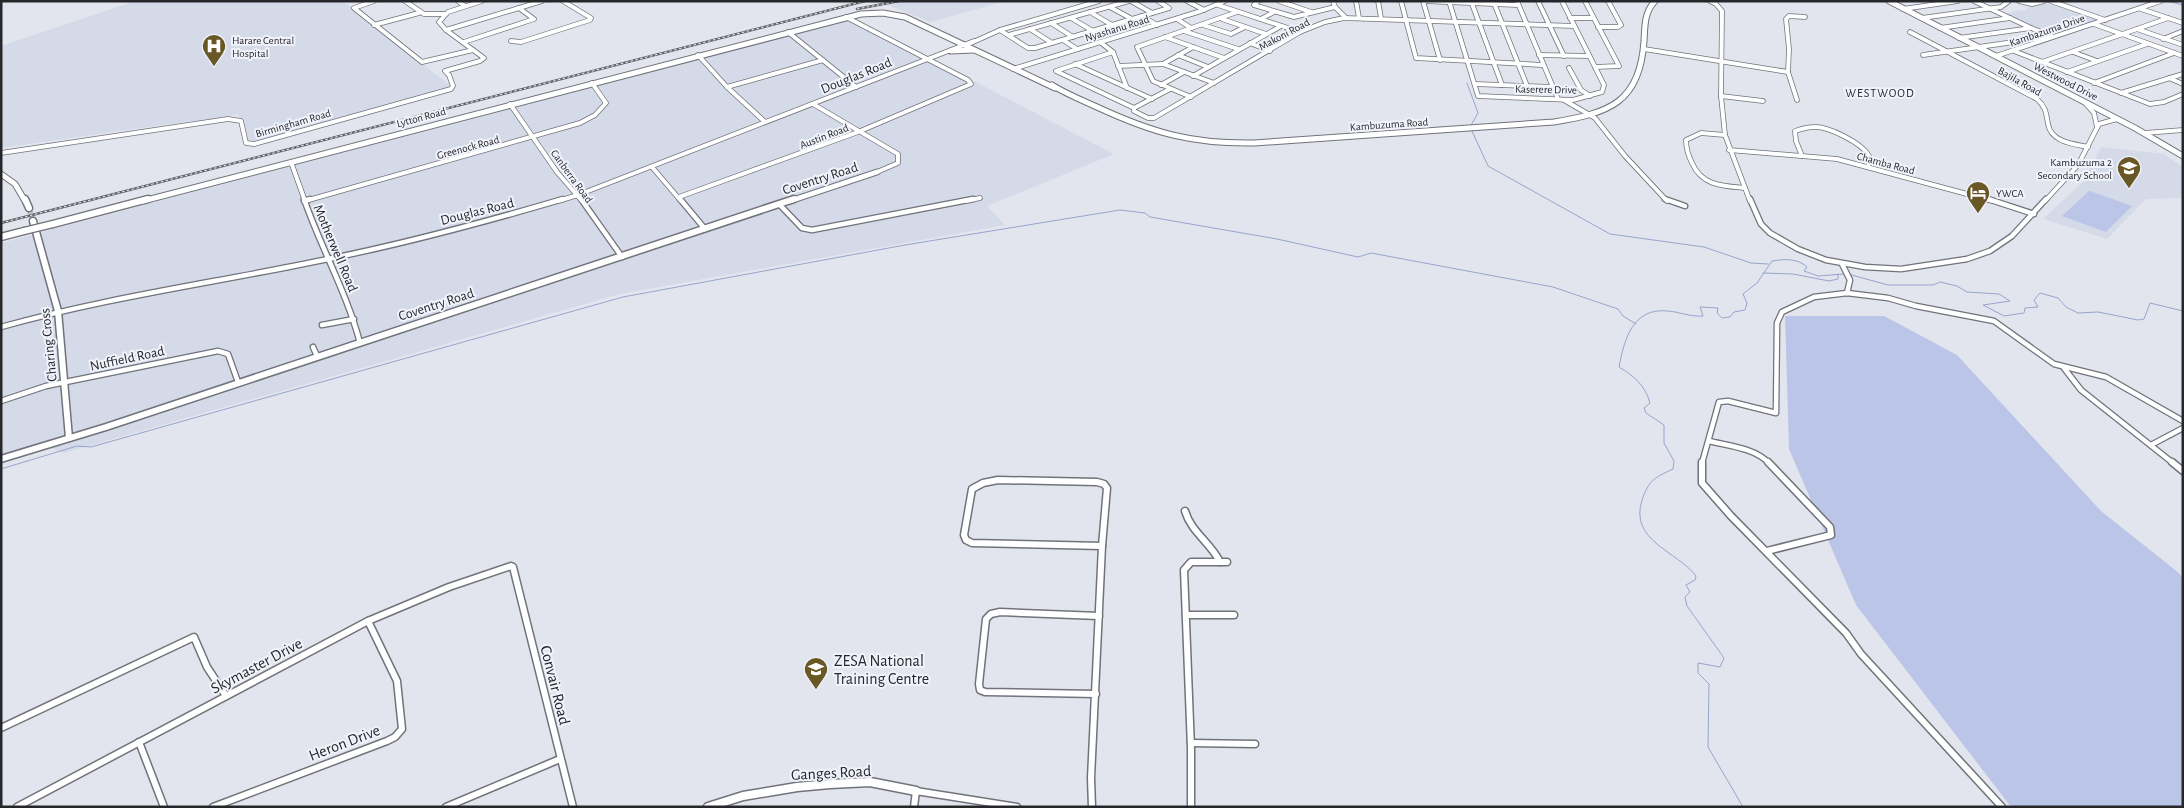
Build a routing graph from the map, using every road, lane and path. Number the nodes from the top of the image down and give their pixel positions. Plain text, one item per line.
1 (374, 1) edge
2 (405, 1) edge
3 (458, 1) edge
4 (482, 1) edge
5 (542, 1) edge
6 (563, 1) edge
7 (1099, 1) edge
8 (1130, 1) edge
9 (1158, 1) edge
10 (1225, 1) edge
11 (1258, 1) edge
12 (1279, 1) edge
13 (1333, 1) edge
14 (1356, 1) edge
15 (1378, 1) edge
16 (1400, 1) edge
17 (1424, 1) edge
18 (1538, 1) edge
19 (1562, 1) edge
20 (1585, 1) edge
21 (1608, 1) edge
22 (1655, 1) edge
23 (1710, 1) edge
24 (1889, 1) edge
25 (1958, 1) edge
26 (1974, 1) edge
27 (2009, 1) edge
28 (2019, 1) edge
29 (2044, 1) edge
30 (2051, 1) edge
31 (2161, 1) edge
32 (1189, 2) edge
33 (1449, 2) edge
34 (1471, 2) edge
35 (1494, 3) edge
36 (1517, 3) edge
37 (1218, 5) junction
38 (465, 6) junction
39 (1110, 7) junction
40 (1335, 7) junction
41 (519, 8) junction
42 (1990, 8) junction
43 (2140, 8) junction
44 (1903, 9) junction
45 (1204, 10) junction
46 (1090, 12) junction
47 (1237, 12) junction
48 (1274, 12) junction
49 (1311, 12) junction
50 (419, 13) junction
51 (1152, 13) junction
52 (445, 14) junction
53 (1142, 16) junction
54 (846, 17) junction
55 (1805, 17) dead end
56 (1071, 18) junction
57 (1222, 18) junction
58 (1346, 18) junction
59 (1359, 18) junction
60 (1382, 18) junction
61 (1570, 18) junction
62 (1594, 18) junction
63 (1922, 18) junction
64 (2010, 18) junction
65 (2168, 18) junction
66 (1177, 19) junction
67 (1261, 19) junction
68 (1132, 20) junction
69 (1405, 20) junction
70 (1429, 20) junction
71 (2105, 20) junction
72 (1455, 22) junction
73 (1480, 22) junction
74 (1052, 23) junction
75 (1502, 23) junction
76 (2183, 23) edge
77 (1202, 24) junction
78 (1526, 24) junction
79 (2093, 24) junction
80 (374, 25) junction
81 (1112, 25) junction
82 (1157, 25) junction
83 (1550, 25) junction
84 (1281, 26) junction
85 (1574, 26) junction
86 (1246, 27) junction
87 (1598, 27) junction
88 (1191, 28) junction
89 (1940, 28) junction
90 (2031, 28) junction
91 (2137, 29) junction
92 (446, 30) junction
93 (1000, 30) junction
94 (1030, 30) junction
95 (1184, 30) junction
96 (1093, 31) junction
97 (787, 32) junction
98 (1300, 32) junction
99 (1910, 32) dead end
100 (2182, 32) edge
101 (1266, 34) junction
102 (2121, 34) junction
103 (1009, 35) junction
104 (1073, 37) junction
105 (1165, 37) junction
106 (2053, 37) junction
107 (1959, 38) junction
108 (2163, 38) junction
109 (1063, 40) junction
110 (511, 41) dead end
111 (464, 42) junction
112 (1100, 42) junction
113 (1052, 43) junction
114 (1250, 43) junction
115 (965, 44) junction
116 (2148, 44) junction
117 (2183, 45) edge
118 (1193, 47) junction
119 (1979, 48) junction
120 (1077, 49) junction
121 (1238, 49) junction
122 (473, 50) junction
123 (976, 50) junction
124 (1270, 50) junction
125 (1644, 50) junction
126 (950, 51) junction
127 (2014, 51) junction
128 (1112, 52) junction
129 (1947, 52) junction
130 (2072, 52) junction
131 (2174, 53) junction
132 (940, 54) junction
133 (1539, 55) junction
134 (1923, 55) dead end
135 (698, 56) junction
136 (1178, 56) junction
137 (1564, 56) junction
138 (1589, 56) junction
139 (1996, 56) junction
140 (2183, 56) edge
141 (1224, 58) junction
142 (823, 60) junction
143 (928, 60) junction
144 (1440, 60) junction
145 (1467, 61) junction
146 (1721, 61) junction
147 (2098, 61) junction
148 (1493, 62) junction
149 (2042, 62) junction
150 (1075, 64) junction
151 (1144, 64) junction
152 (1163, 64) junction
153 (1518, 64) junction
154 (1542, 65) junction
155 (1118, 66) junction
156 (1208, 67) junction
157 (1595, 67) junction
158 (1569, 68) dead end
159 (1015, 69) junction
160 (1184, 72) junction
161 (1788, 72) junction
162 (2067, 72) junction
163 (2183, 74) edge
164 (1193, 76) junction
165 (2169, 78) junction
166 (592, 83) junction
167 (1214, 83) junction
168 (2094, 83) junction
169 (1475, 84) junction
170 (2183, 84) edge
171 (1161, 85) junction
172 (1502, 85) junction
173 (1527, 86) junction
174 (727, 87) junction
175 (856, 87) junction
176 (1552, 87) junction
177 (1127, 88) junction
178 (1170, 89) junction
179 (2121, 93) junction
180 (2183, 94) edge
181 (1590, 96) junction
182 (1721, 96) junction
183 (1191, 97) junction
184 (1152, 99) junction
185 (1558, 100) junction
186 (1564, 100) junction
187 (1796, 100) dead end
188 (1763, 101) dead end
189 (2085, 103) junction
190 (510, 104) junction
191 (813, 104) junction
192 (1134, 108) junction
193 (1588, 115) junction
194 (2118, 119) junction
195 (765, 122) junction
196 (2097, 127) junction
197 (2183, 130) edge
198 (858, 132) junction
199 (2145, 133) junction
200 (1725, 135) junction
201 (534, 138) junction
202 (2088, 147) junction
203 (1729, 150) junction
204 (1, 153) edge
205 (1802, 156) junction
206 (2183, 156) edge
207 (290, 162) junction
208 (652, 167) junction
209 (1868, 167) junction
210 (877, 172) joint
211 (1, 174) edge
212 (1745, 188) junction
213 (578, 195) junction
214 (679, 197) junction
215 (980, 198) dead end
216 (304, 201) junction
217 (779, 204) junction
218 (1685, 206) dead end
219 (28, 208) tunnel mouth
220 (2034, 214) junction
221 (33, 221) tunnel mouth
222 (705, 229) junction
223 (1, 238) edge
224 (622, 257) junction
225 (329, 259) junction
226 (1842, 264) junction
227 (1847, 293) junction
228 (58, 311) junction
229 (354, 319) junction
230 (322, 325) dead end
231 (1, 327) edge
232 (360, 343) junction
233 (313, 347) dead end
234 (317, 356) junction
235 (2064, 368) junction
236 (64, 382) junction
237 (238, 382) junction
238 (1, 401) edge
239 (2183, 421) edge
240 (2183, 428) edge
241 (69, 438) junction
242 (1709, 441) junction
243 (2151, 444) junction
244 (1, 459) edge
245 (2183, 471) edge
246 (1185, 511) dead end
247 (1102, 546) junction
248 (1767, 550) junction
249 (514, 570) joint
250 (1186, 615) junction
251 (1099, 616) junction
252 (1234, 616) dead end
253 (368, 621) junction
254 (1096, 694) junction
255 (226, 696) junction
256 (1, 728) edge
257 (139, 742) junction
258 (1191, 743) junction
259 (1255, 744) dead end
260 (560, 760) junction
261 (916, 791) junction
262 (17, 807) edge
263 (164, 807) edge
264 (213, 807) edge
265 (446, 807) edge
266 (573, 807) edge
267 (708, 807) edge
268 (914, 807) edge
269 (1017, 807) edge
270 (1092, 807) edge
271 (1191, 807) edge
272 (2002, 807) edge

1 - 80 street
2 - 50 street
3 - 38 street
4 - 38 street
5 - 41 street
6 - 110 street
7 - 93 street, Douglas Road
8 - 39 street
8 - 51 street
9 - 51 street
10 - 37 street, Nyashanu Road
11 - 48 street
12 - 49 street
13 - 40 street
14 - 59 street
15 - 60 street
16 - 69 street
17 - 33 street
17 - 70 street
18 - 83 street
19 - 61 street, Kaserere Drive
20 - 62 street
21 - 87 street
22 - 125 main road, Kambuzuma Road
23 - 146 street
24 - 44 main road, Westwood Drive
25 - 44 street
26 - 42 street
27 - 42 street
28 - 29 street
30 - 71 street
31 - 43 street, Kambazuma Drive
32 - 45 street
33 - 34 street
33 - 72 street
34 - 35 street
34 - 73 street
35 - 36 street
35 - 75 street
36 - 78 street
37 - 45 street, Nyashanu Road
37 - 47 street
38 - 52 street
39 - 46 street
39 - 68 street
40 - 49 street
40 - 58 street
41 - 92 street
41 - 111 street
42 - 63 street
42 - 64 street
43 - 65 street
43 - 71 street, Kambazuma Drive
44 - 63 main road, Westwood Drive
45 - 66 street, Nyashanu Road
46 - 56 street
46 - 81 street
47 - 57 street
47 - 67 street
48 - 49 street
48 - 67 street
50 - 52 street
50 - 80 street
51 - 53 street
52 - 92 street
53 - 68 street
53 - 82 street
54 - 97 main road, Lytton Road
54 - 115 main road, Kambuzuma Road
54 - 143 street
55 - 161 street
56 - 74 street
56 - 96 street
57 - 77 street
57 - 86 street
58 - 59 street, Makoni Road
58 - 98 street, Makoni Road
59 - 60 street, Makoni Road
60 - 69 street, Makoni Road
61 - 62 street
61 - 85 street, Kaserere Drive
62 - 87 street
63 - 89 main road, Westwood Drive
64 - 89 street
64 - 90 street
65 - 76 street
65 - 91 street
66 - 82 street, Nyashanu Road
66 - 88 street
67 - 84 street
68 - 81 street
69 - 70 street, Makoni Road
69 - 144 street
70 - 72 street, Makoni Road
70 - 144 street
71 - 79 street, Kambazuma Drive
72 - 73 street, Makoni Road
72 - 145 street
73 - 75 street, Makoni Road
73 - 148 street
74 - 94 street
74 - 104 street
75 - 78 street, Makoni Road
75 - 153 street
77 - 86 street
77 - 88 street
78 - 83 street, Makoni Road
78 - 133 street
79 - 102 street
79 - 106 street, Kambazuma Drive
80 - 122 street
81 - 96 street
82 - 112 street, Nyashanu Road
83 - 85 street, Makoni Road
83 - 137 street
84 - 98 street
84 - 101 street
85 - 138 street, Kaserere Drive
86 - 101 street
87 - 157 street
88 - 95 street
89 - 107 main road, Westwood Drive
90 - 106 street
90 - 107 street
91 - 102 street
91 - 108 street
92 - 111 street
93 - 103 street
93 - 115 street, Douglas Road
94 - 103 street
94 - 113 street
95 - 105 street
95 - 121 street
96 - 104 street
97 - 135 main road, Lytton Road
97 - 142 street
98 - 124 street, Makoni Road
99 - 129 street
100 - 108 street
101 - 114 street
102 - 116 street
102 - 130 street
103 - 113 street
104 - 109 street
105 - 118 street
105 - 151 street
106 - 119 street
106 - 127 street, Kambazuma Drive
107 - 119 main road, Westwood Drive
108 - 117 street
109 - 113 street
109 - 120 street
111 - 122 street
112 - 120 street, Nyashanu Road
112 - 128 street
114 - 121 street
114 - 124 street
115 - 123 main road, Kambuzuma Road
115 - 126 street, Douglas Road
115 - 132 street, Douglas Road
115 - 159 main road, Kambuzuma Road
116 - 131 street
116 - 147 street
118 - 136 street
118 - 141 street
119 - 129 street
119 - 139 main road, Westwood Drive
120 - 159 street, Nyashanu Road
121 - 141 street
122 - 204 street, Birmingham Road
123 - 126 main road
123 - 159 main road, Kambuzuma Road
124 - 167 street, Makoni Road
125 - 146 street
125 - 193 main road, Kambuzuma Road
126 - 132 street, Douglas Road
127 - 139 street, Kambazuma Drive
127 - 149 street
128 - 150 street
128 - 155 street
129 - 134 street
129 - 202 street, Bajila Road
130 - 147 street
130 - 149 street
131 - 140 street
131 - 168 street
132 - 143 street, Douglas Road
133 - 137 street
133 - 154 street
135 - 166 main road, Lytton Road
135 - 174 street
136 - 152 street
136 - 156 street
137 - 138 street
138 - 157 street, Kaserere Drive
139 - 189 main road, Westwood Drive
141 - 156 street
142 - 174 street
142 - 175 street
143 - 175 street, Douglas Road
143 - 198 street, Austin Road
144 - 145 street
145 - 148 street
145 - 169 street
146 - 161 street
146 - 182 street
147 - 162 street
148 - 153 street
148 - 172 street
149 - 162 street
150 - 177 street
150 - 192 street
151 - 152 street
151 - 155 street
151 - 171 street
152 - 160 street
153 - 154 street
153 - 173 street
154 - 176 street
155 - 177 street
156 - 164 street
157 - 181 street, Kaserere Drive
158 - 181 street
159 - 193 main road, Kambuzuma Road
160 - 164 street
160 - 171 street
161 - 187 street
162 - 168 street
163 - 165 street
164 - 167 street
165 - 170 street
165 - 179 street
166 - 190 main road, Lytton Road
166 - 201 street, Greenock Road
167 - 183 street, Makoni Road
168 - 179 street
169 - 172 street
169 - 185 street, Kaserere Drive
171 - 178 street
172 - 173 street
173 - 176 street
174 - 195 street
175 - 191 street, Douglas Road
176 - 185 street
177 - 184 street
178 - 183 street
178 - 184 street
179 - 180 street
181 - 186 street, Kaserere Drive
182 - 188 street
182 - 200 street
183 - 192 street, Makoni Road
184 - 192 street
185 - 186 street, Kaserere Drive
186 - 193 street
189 - 194 main road, Westwood Drive
189 - 196 street
190 - 201 street, Canberra Road
190 - 207 main road, Lytton Road
191 - 195 street, Douglas Road
191 - 198 street
193 - 218 street
194 - 196 street
194 - 199 main road, Westwood Drive
195 - 208 street, Douglas Road
196 - 202 street
197 - 199 street
198 - 210 street
198 - 214 street, Austin Road
199 - 206 main road, Westwood Drive
200 - 203 street
200 - 212 street
201 - 213 street, Canberra Road
201 - 216 street, Greenock Road
202 - 220 street
203 - 205 street, Chamba Road
203 - 212 street
205 - 209 street, Chamba Road
205 - 209 street
207 - 216 street, Motherwell Road
207 - 223 main road, Lytton Road, bridge
208 - 213 street, Douglas Road
208 - 214 street
209 - 220 street, Chamba Road
210 - 217 main road, Coventry Road
211 - 219 main road
212 - 226 street
213 - 224 street, Canberra Road
213 - 225 street, Douglas Road
214 - 222 street
215 - 217 street
216 - 225 street, Motherwell Road
217 - 222 main road, Coventry Road
220 - 226 street
221 - 228 main road, Charing Cross
222 - 224 main road, Coventry Road
224 - 232 main road, Coventry Road
225 - 228 street, Douglas Road
225 - 229 street, Motherwell Road
226 - 227 street
227 - 235 street
227 - 242 street
228 - 231 street, Douglas Road
228 - 236 main road, Charing Cross
229 - 230 street
229 - 232 street, Motherwell Road
232 - 234 main road, Coventry Road
233 - 234 street
234 - 237 main road, Coventry Road
235 - 239 street
235 - 243 street
236 - 237 street, Nuffield Road
236 - 238 street, Nuffield Road
236 - 241 main road, Charing Cross
237 - 241 main road, Coventry Road
240 - 243 street
241 - 244 main road, Coventry Road
242 - 248 street
242 - 248 street
243 - 245 street
246 - 250 street
247 - 247 street
247 - 251 street
248 - 272 street
249 - 253 street, Skymaster Drive
249 - 260 street, Convair Road
250 - 252 street
250 - 258 street
251 - 254 street
251 - 254 street
253 - 255 street, Skymaster Drive
253 - 264 street, Heron Drive
254 - 270 street
255 - 256 street
255 - 257 street, Skymaster Drive
257 - 262 street, Skymaster Drive
257 - 263 street
258 - 259 street
258 - 271 street
260 - 265 street
260 - 266 street, Convair Road
261 - 267 main road, Ganges Road
261 - 268 street
261 - 269 street, Ganges Road

